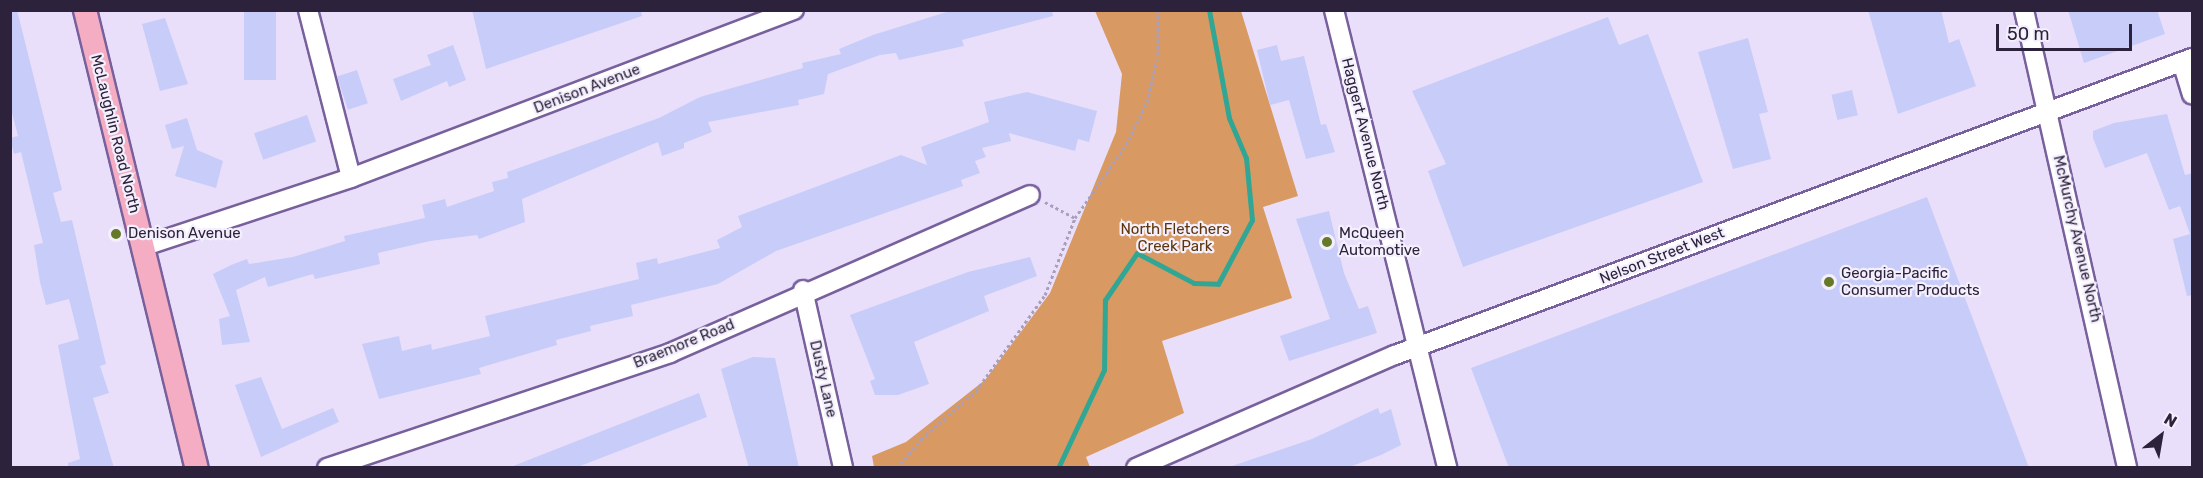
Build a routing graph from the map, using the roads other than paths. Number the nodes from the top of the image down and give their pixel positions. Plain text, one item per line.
1 (85, 10) edge
2 (309, 10) edge
3 (794, 10) edge
4 (1334, 10) edge
5 (2024, 10) edge
6 (2187, 60) edge
7 (2193, 94) edge
8 (2048, 111) junction
9 (351, 178) junction
10 (1030, 195) road end
11 (142, 247) junction
12 (803, 290) junction
13 (1417, 347) junction
14 (197, 468) edge
15 (327, 468) edge
16 (843, 468) edge
17 (1136, 468) edge
18 (1447, 468) edge
19 (2127, 468) edge

1 - 11 main road, McLaughlin Road North
2 - 9 street
3 - 9 street, Denison Avenue
4 - 13 street, Haggert Avenue North
5 - 8 street, McMurchy Avenue North
6 - 7 street
6 - 8 street, Nelson Street West
8 - 13 street, Nelson Street West
8 - 19 street, McMurchy Avenue North
9 - 11 street, Denison Avenue
10 - 12 street, Braemore Road
11 - 14 main road, McLaughlin Road North
12 - 15 street, Braemore Road
12 - 16 street, Dusty Lane
13 - 17 street, Nelson Street West
13 - 18 street, Haggert Avenue North

